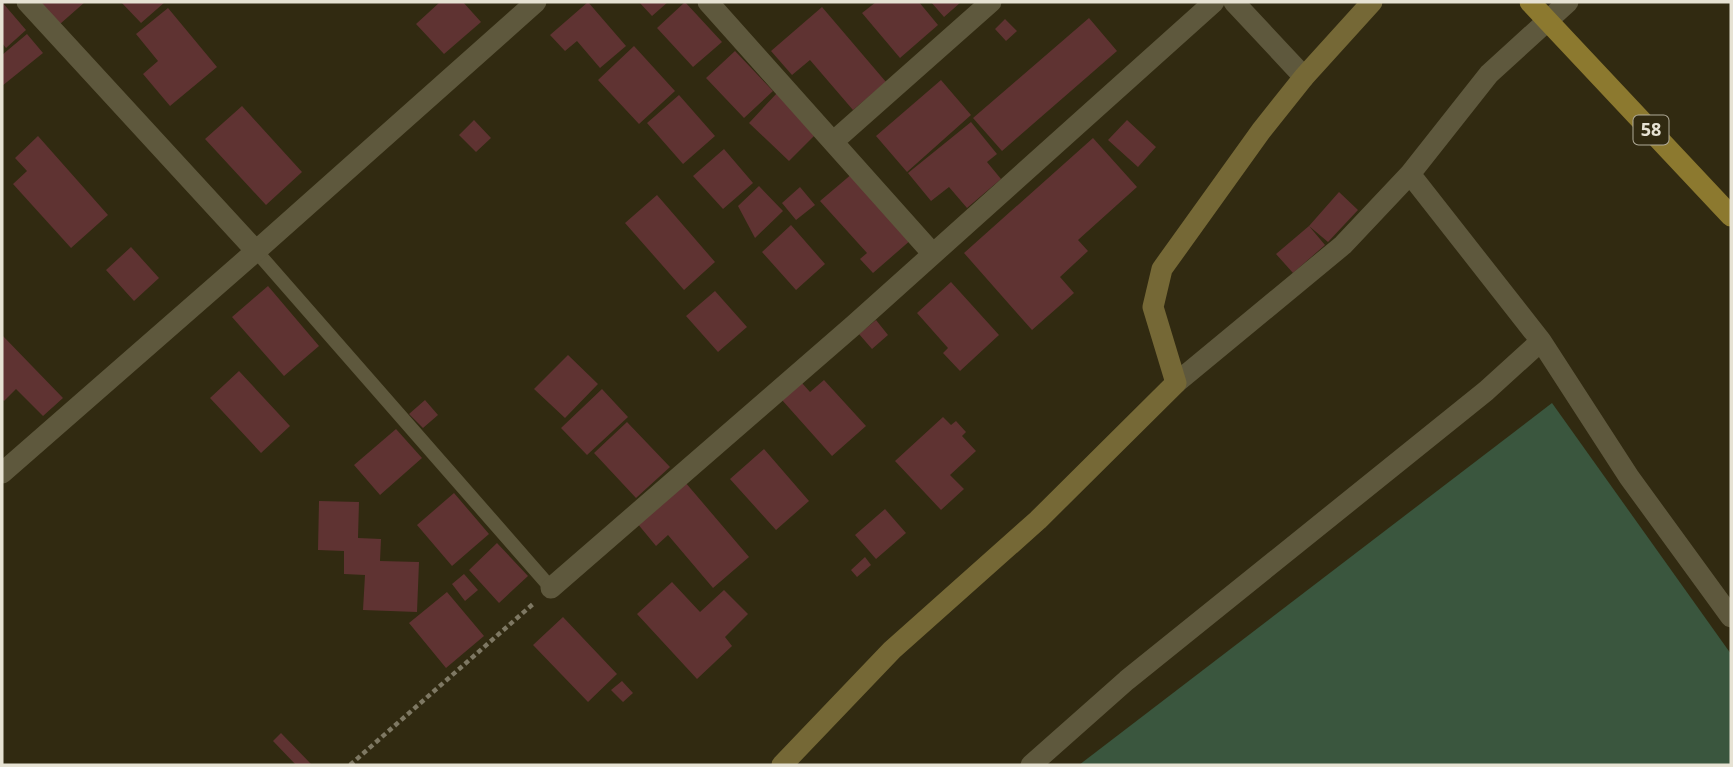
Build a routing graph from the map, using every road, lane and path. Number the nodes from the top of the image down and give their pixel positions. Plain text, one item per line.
1 (27, 2) edge
2 (536, 2) edge
3 (708, 2) edge
4 (991, 2) edge
5 (1214, 2) edge
6 (1234, 2) edge
7 (1372, 2) edge
8 (1530, 2) edge
9 (1568, 2) edge
10 (1548, 20) junction
11 (1304, 77) junction
12 (834, 141) junction
13 (1410, 174) junction
14 (1731, 216) edge
15 (256, 251) junction
16 (933, 254) junction
17 (1541, 341) junction
18 (1176, 383) junction
19 (2, 473) edge
20 (551, 588) junction
21 (1731, 617) edge
22 (350, 765) edge
23 (782, 765) edge
24 (1031, 765) edge

1 - 15 street
2 - 15 street
3 - 12 street
4 - 12 street
5 - 16 street
6 - 11 street
7 - 11 street
8 - 10 main road, 58
9 - 10 street
10 - 13 street
10 - 14 main road, 58
11 - 18 street
12 - 16 street
13 - 17 street
13 - 18 street
15 - 19 street
15 - 20 lane
16 - 20 street
17 - 21 street
17 - 24 street
18 - 23 street
20 - 22 path

